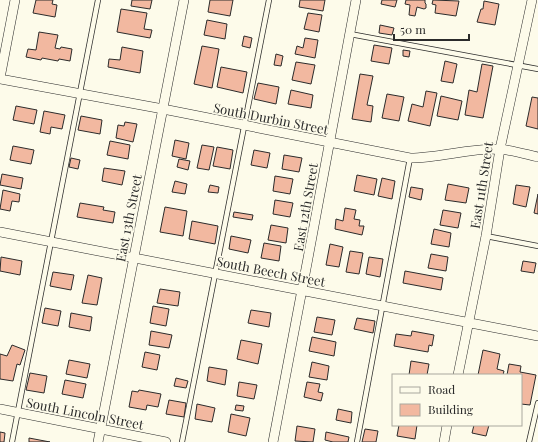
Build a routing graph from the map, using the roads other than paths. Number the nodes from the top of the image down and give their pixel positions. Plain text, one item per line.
1 (15, 0) edge
2 (98, 0) edge
3 (184, 0) edge
4 (268, 0) edge
5 (356, 0) edge
6 (532, 0) edge
7 (350, 34) junction
8 (517, 65) junction
9 (538, 69) edge
10 (0, 79) edge
11 (80, 94) junction
12 (163, 109) junction
13 (244, 126) junction
14 (329, 142) junction
15 (500, 149) junction
16 (538, 157) edge
17 (410, 158) junction
18 (0, 232) edge
19 (486, 236) junction
20 (51, 242) junction
21 (538, 246) edge
22 (134, 258) junction
23 (215, 273) junction
24 (303, 290) junction
25 (383, 306) junction
26 (469, 322) junction
27 (538, 336) edge
28 (458, 374) edge
29 (538, 403) edge
30 (0, 409) edge
31 (18, 413) junction
32 (447, 426) edge
33 (100, 429) junction
34 (12, 442) edge
35 (98, 442) edge
36 (166, 442) edge
37 (182, 442) edge
38 (273, 442) edge
39 (357, 442) edge
40 (444, 442) edge
41 (529, 442) edge

1 - 10 street
2 - 11 lane
3 - 12 street, East 13th Street
4 - 13 lane
5 - 7 street, East 12th Street
6 - 8 street, East 11th Street
7 - 8 lane
7 - 14 street, East 12th Street
8 - 9 lane
8 - 15 street, East 11th Street
10 - 11 street, South Durbin Street
11 - 12 street, South Durbin Street
11 - 20 lane
12 - 13 street, South Durbin Street
12 - 22 street, East 13th Street
13 - 14 street, South Durbin Street
13 - 23 lane
14 - 17 street, South Durbin Street
14 - 24 street, East 12th Street
15 - 16 street, South Durbin Street
15 - 17 street, South Durbin Street
15 - 19 street, East 11th Street
17 - 25 lane
18 - 20 street, South Beech Street
19 - 21 lane
19 - 26 street, East 11th Street
20 - 22 street, South Beech Street
20 - 31 lane
22 - 23 street, South Beech Street
22 - 33 street, East 13th Street
23 - 24 street, South Beech Street
23 - 37 lane
24 - 25 street, South Beech Street
24 - 38 street, East 12th Street
25 - 26 street, South Beech Street
25 - 39 lane
26 - 27 street, South Beech Street
26 - 28 street, East 11th Street
29 - 41 lane
30 - 31 street, South Lincoln Street
31 - 33 street, South Lincoln Street
31 - 34 lane
32 - 40 street
33 - 35 street, East 13th Street
33 - 36 street, South Lincoln Street

